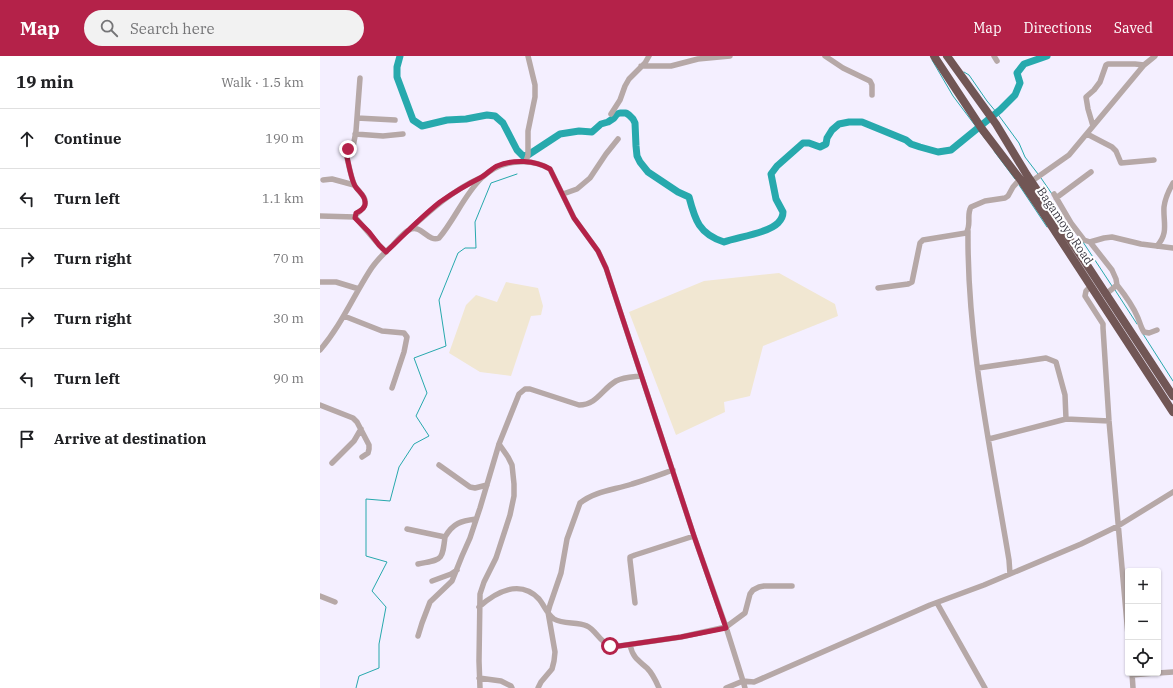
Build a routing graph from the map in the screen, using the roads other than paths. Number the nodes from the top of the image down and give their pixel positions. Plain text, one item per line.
1 (528, 56) edge
2 (649, 56) edge
3 (730, 56) edge
4 (825, 56) edge
5 (934, 56) edge
6 (948, 56) edge
7 (1155, 56) edge
8 (1144, 65) junction
9 (641, 66) junction
10 (360, 78) dead end
11 (872, 95) dead end
12 (611, 114) dead end
13 (357, 118) junction
14 (395, 120) dead end
15 (1093, 126) junction
16 (355, 134) junction
17 (403, 134) dead end
18 (1087, 134) junction
19 (618, 139) dead end
20 (1154, 160) dead end
21 (526, 161) junction
22 (1091, 172) dead end
23 (481, 178) junction
24 (1020, 179) junction
25 (323, 180) dead end
26 (1032, 181) junction
27 (1173, 183) edge
28 (354, 185) junction
29 (563, 194) junction
30 (320, 216) edge
31 (355, 217) junction
32 (408, 231) junction
33 (968, 231) junction
34 (1090, 242) junction
35 (1156, 246) junction
36 (1173, 248) edge
37 (386, 252) junction
38 (320, 282) edge
39 (1117, 285) junction
40 (1091, 286) junction
41 (878, 288) dead end
42 (359, 289) junction
43 (1106, 294) junction
44 (344, 316) junction
45 (1157, 330) dead end
46 (320, 350) edge
47 (978, 368) junction
48 (641, 376) junction
49 (392, 388) dead end
50 (1173, 396) edge
51 (320, 406) edge
52 (1173, 412) edge
53 (1066, 419) junction
54 (1109, 422) junction
55 (361, 429) junction
56 (989, 439) junction
57 (499, 444) junction
58 (362, 457) dead end
59 (332, 463) dead end
60 (439, 465) dead end
61 (673, 470) junction
62 (487, 485) junction
63 (1173, 492) edge
64 (476, 519) junction
65 (1118, 526) junction
66 (407, 529) dead end
67 (694, 536) junction
68 (444, 537) junction
69 (418, 564) dead end
70 (457, 570) junction
71 (1010, 574) junction
72 (432, 581) dead end
73 (792, 586) dead end
74 (320, 596) edge
75 (335, 602) dead end
76 (635, 603) dead end
77 (937, 603) junction
78 (1125, 604) edge
79 (479, 607) junction
80 (548, 612) junction
81 (726, 628) junction
82 (418, 636) dead end
83 (630, 645) junction
84 (1173, 672) edge
85 (1161, 673) edge
86 (1132, 676) edge
87 (480, 678) junction
88 (743, 680) junction
89 (480, 688) edge
90 (512, 688) edge
91 (538, 688) edge
92 (659, 688) edge
93 (726, 688) edge
94 (745, 688) edge
95 (985, 688) edge
96 (1133, 688) edge

1 - 21 street
2 - 9 street
3 - 9 street
4 - 11 street
5 - 24 highway, Bagamoyo Road
6 - 26 highway, Bagamoyo Road
7 - 8 street
8 - 15 street
8 - 15 street
9 - 12 street
10 - 13 street
13 - 14 street
13 - 16 street
15 - 18 street
16 - 17 street
16 - 28 street
18 - 20 street
18 - 26 street
19 - 29 street
21 - 23 street
21 - 29 street
22 - 34 street
23 - 32 street
23 - 32 street
24 - 33 street
24 - 40 highway, Bagamoyo Road
25 - 28 street
26 - 43 highway, Bagamoyo Road
27 - 35 street
28 - 31 street
29 - 48 street
30 - 31 street
31 - 37 street
32 - 37 street
33 - 41 street
33 - 47 street
34 - 35 street
34 - 39 street
35 - 36 street
37 - 42 street
38 - 42 street
39 - 43 street
39 - 45 street
40 - 52 highway, Bagamoyo Road
40 - 54 street
42 - 44 street
43 - 50 highway, Bagamoyo Road
44 - 46 street
44 - 49 street
47 - 53 street
47 - 56 street
48 - 57 street
48 - 61 street
51 - 55 street
53 - 54 street
53 - 56 street
54 - 65 street
55 - 58 street
55 - 59 street
56 - 71 street
57 - 62 street
57 - 79 street
60 - 62 street
61 - 67 street
61 - 80 street
62 - 64 street
63 - 65 street
64 - 68 street
64 - 70 street
65 - 71 street
65 - 78 street
66 - 68 street
67 - 76 street
67 - 81 street
68 - 69 street
70 - 72 street
70 - 82 street
71 - 77 street
73 - 81 street
74 - 75 street
77 - 88 street
77 - 95 street
79 - 80 street
79 - 87 street
80 - 83 street
80 - 91 street
81 - 83 street
81 - 88 street
83 - 92 street
84 - 85 street
86 - 96 street
87 - 89 street
87 - 90 street
88 - 93 street
88 - 94 street

